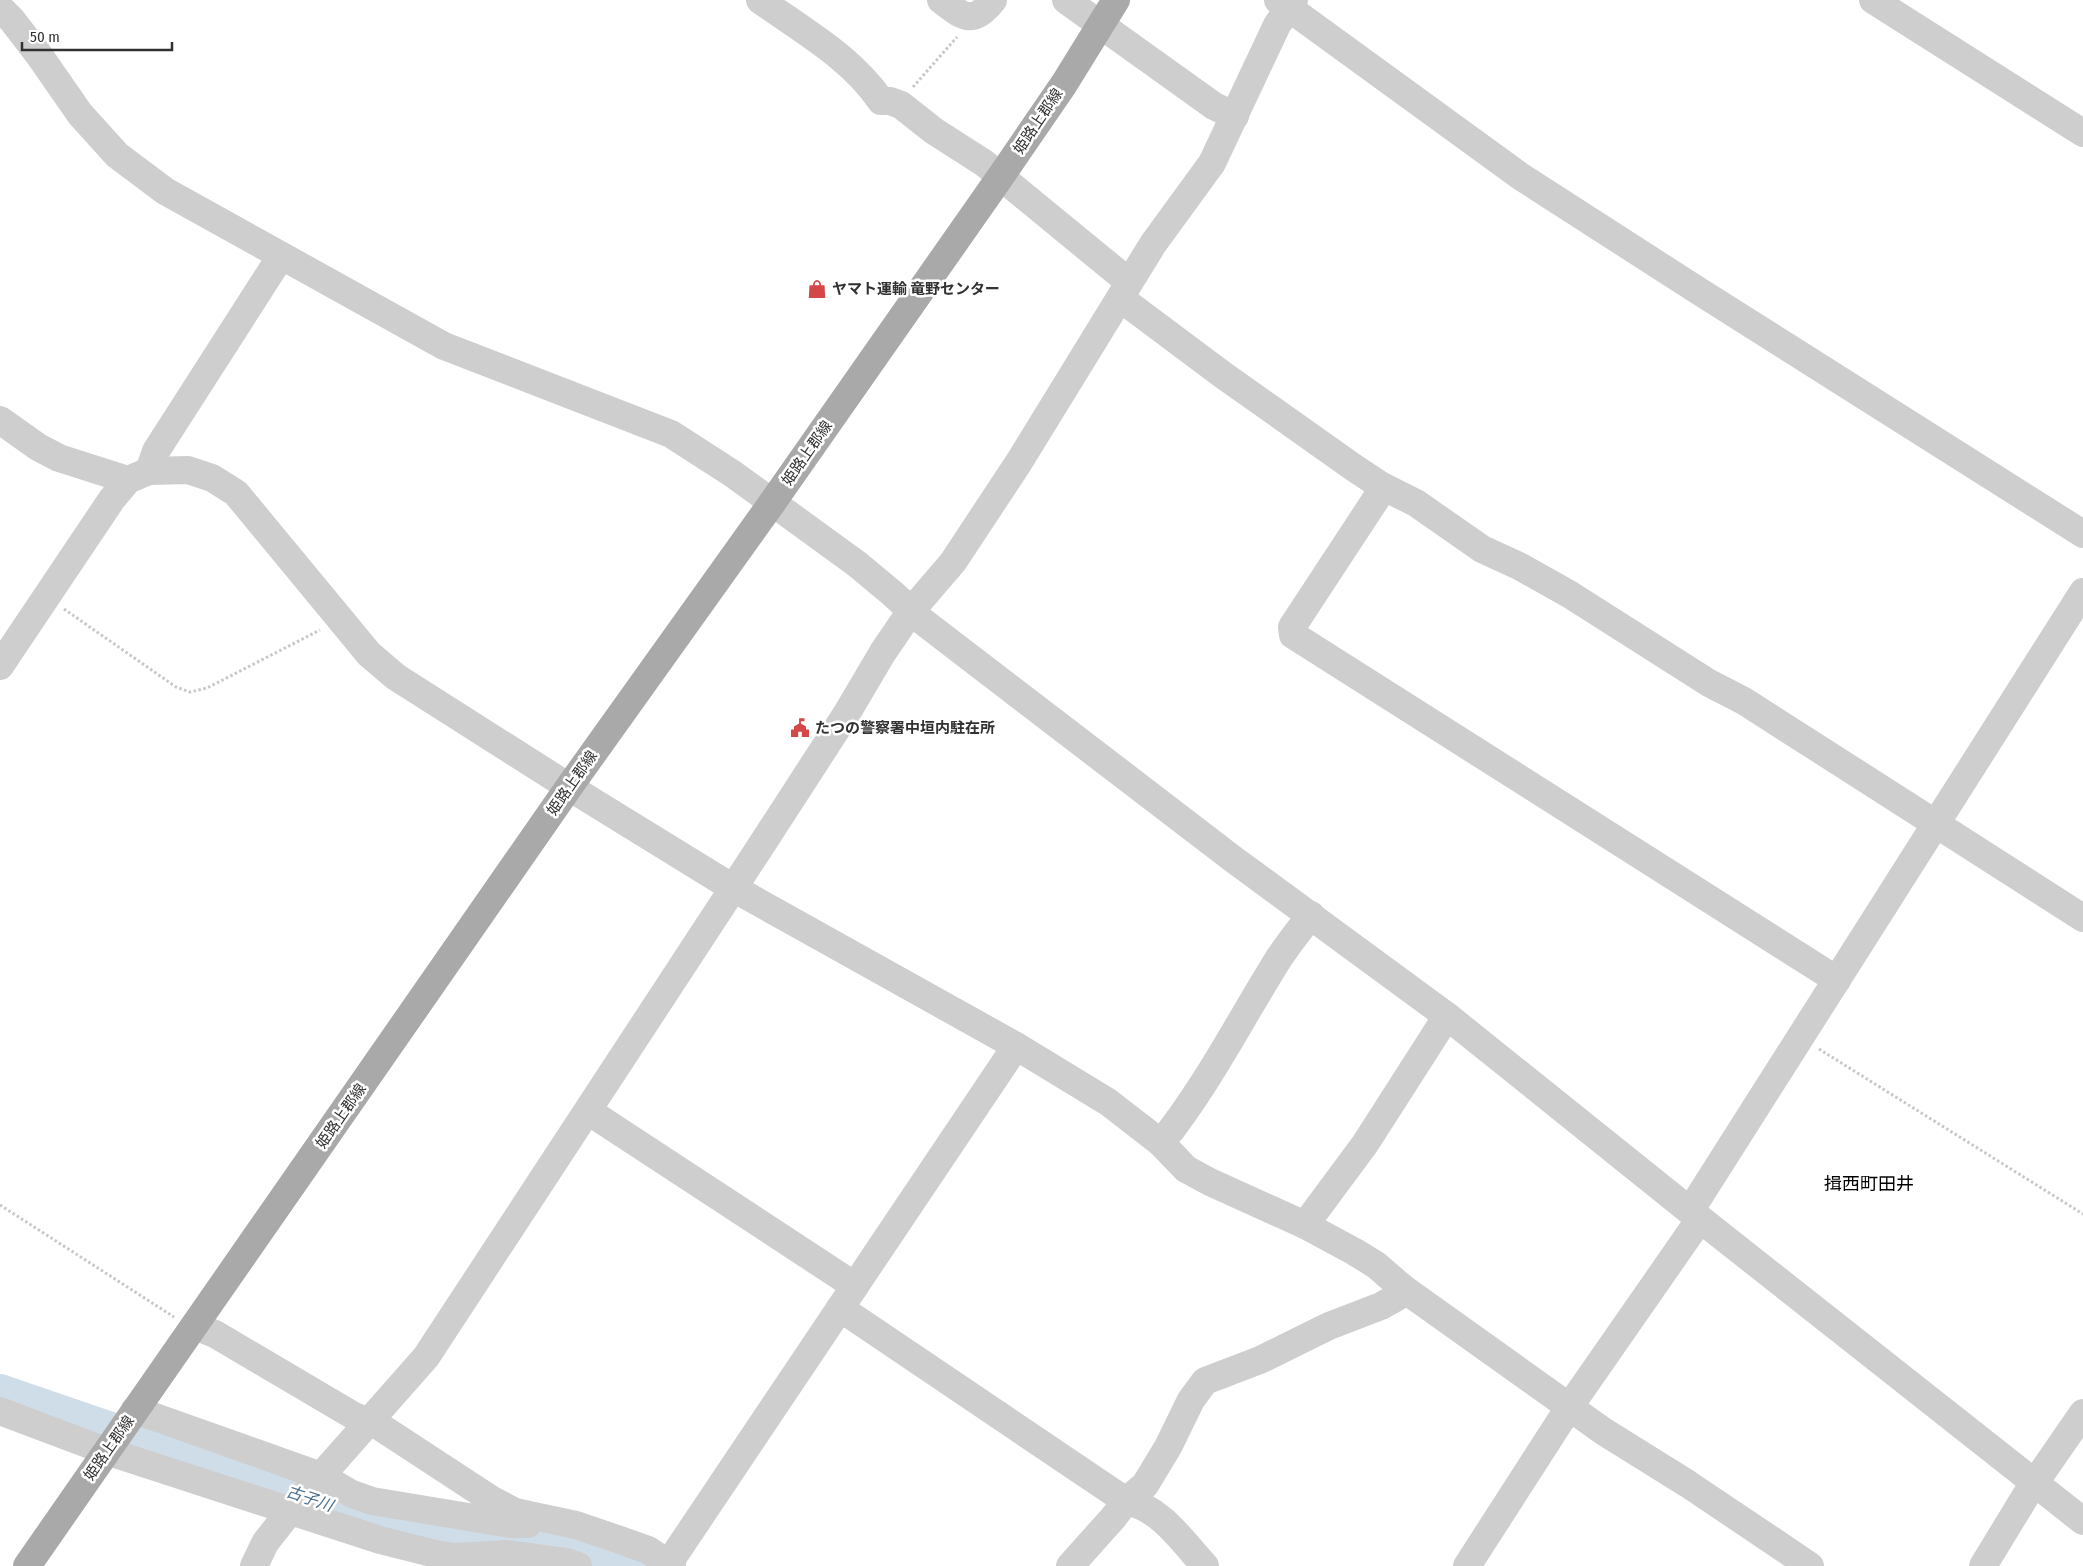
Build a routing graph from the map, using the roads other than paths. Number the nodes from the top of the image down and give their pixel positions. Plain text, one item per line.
1 (760, 0) edge
2 (941, 0) edge
3 (992, 0) edge
4 (1066, 0) edge
5 (1116, 0) edge
6 (1873, 0) edge
7 (1287, 3) edge
8 (0, 8) edge
9 (1100, 25) junction
10 (1235, 116) junction
11 (2083, 133) edge
12 (1000, 176) junction
13 (281, 256) junction
14 (1124, 290) junction
15 (0, 420) edge
16 (138, 475) junction
17 (1380, 485) junction
18 (772, 503) junction
19 (2083, 534) edge
20 (2083, 592) edge
21 (911, 611) junction
22 (0, 666) edge
23 (569, 787) junction
24 (1935, 824) junction
25 (733, 888) junction
26 (1311, 914) junction
27 (2083, 918) edge
28 (1837, 980) junction
29 (1447, 1016) junction
30 (1016, 1046) junction
31 (588, 1111) junction
32 (1161, 1143) junction
33 (1695, 1215) junction
34 (1305, 1224) junction
35 (1404, 1289) junction
36 (848, 1297) junction
37 (195, 1326) junction
38 (1570, 1406) junction
39 (0, 1411) edge
40 (2083, 1413) edge
41 (132, 1414) junction
42 (367, 1422) junction
43 (109, 1447) junction
44 (318, 1479) junction
45 (2035, 1483) junction
46 (1126, 1500) junction
47 (292, 1509) junction
48 (534, 1517) junction
49 (453, 1518) junction
50 (2083, 1521) edge
51 (440, 1556) edge
52 (670, 1565) edge
53 (27, 1566) edge
54 (254, 1566) edge
55 (578, 1566) edge
56 (1070, 1566) edge
57 (1206, 1566) edge
58 (1467, 1566) edge
59 (1810, 1566) edge
60 (1983, 1566) edge

1 - 12 street
2 - 3 street
4 - 9 street
5 - 9 main road, 姫路上郡線
6 - 11 street
7 - 10 street
7 - 19 street
8 - 13 street
9 - 10 street
9 - 12 main road, 姫路上郡線
10 - 14 street
12 - 14 street
12 - 18 main road, 姫路上郡線
13 - 16 street
13 - 18 street
14 - 17 street
14 - 21 street
15 - 16 street
16 - 22 street
16 - 23 street
17 - 24 street
17 - 28 street
18 - 21 street
18 - 23 main road, 姫路上郡線
20 - 24 street
21 - 25 street
21 - 26 street
23 - 25 street
23 - 37 main road, 姫路上郡線
24 - 27 street
24 - 28 street
25 - 30 street
25 - 31 street
26 - 29 street
26 - 32 street
28 - 33 street
29 - 33 street
29 - 34 street
30 - 32 street
30 - 36 street
31 - 36 street
31 - 42 street
32 - 34 street
33 - 38 street
33 - 45 street
34 - 35 street
35 - 38 street
35 - 46 street
36 - 46 street
36 - 52 street
37 - 41 main road, 姫路上郡線
37 - 42 street
38 - 58 street
38 - 59 street
39 - 43 street
40 - 45 street
41 - 43 main road, 姫路上郡線
41 - 44 street
42 - 44 street
42 - 48 street
43 - 47 street
43 - 53 main road, 姫路上郡線
44 - 47 street
44 - 49 street
45 - 50 street
45 - 60 street
46 - 56 street
46 - 57 street
47 - 51 street
47 - 54 street
48 - 49 street
48 - 52 street
49 - 51 street
51 - 55 street

